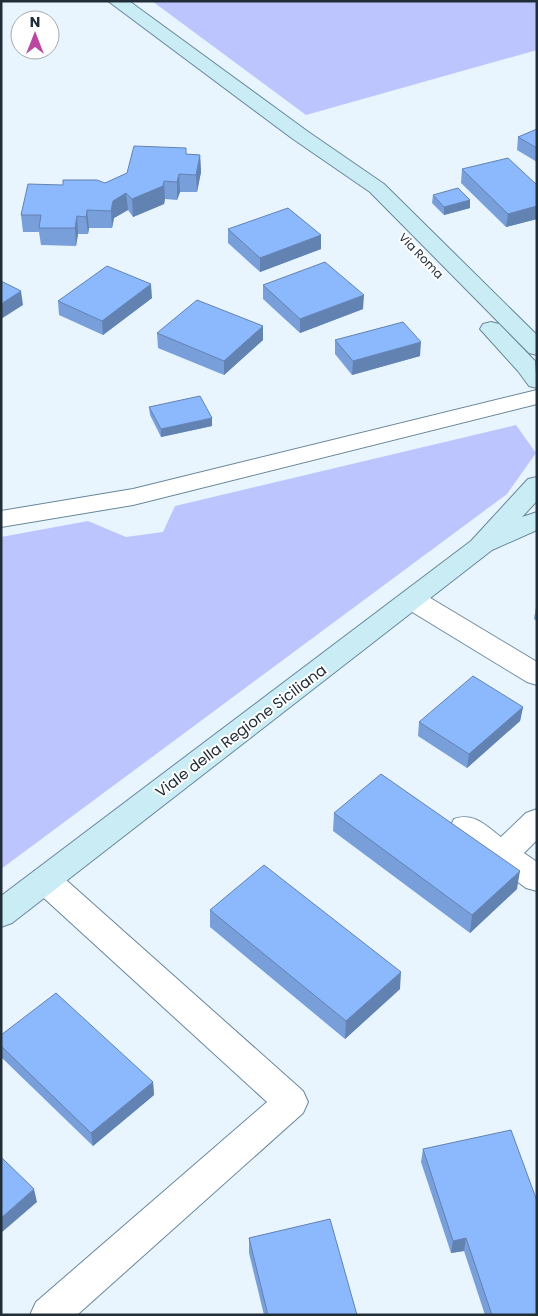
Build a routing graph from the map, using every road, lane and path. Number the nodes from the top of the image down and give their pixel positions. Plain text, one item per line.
1 (118, 1) edge
2 (300, 135) junction
3 (537, 348) edge
4 (537, 380) edge
5 (537, 397) edge
6 (537, 485) edge
7 (1, 519) edge
8 (537, 520) edge
9 (480, 547) junction
10 (413, 600) junction
11 (537, 675) edge
12 (537, 821) edge
13 (465, 827) dead end
14 (503, 854) junction
15 (537, 879) edge
16 (45, 880) junction
17 (1, 914) edge
18 (49, 1315) edge

1 - 2 street, Via Roma
2 - 3 street, Via Roma
2 - 4 street, Via Roma
5 - 7 street
6 - 9 street
8 - 9 street
9 - 10 street, Viale della Regione Siciliana
10 - 11 street
10 - 16 street, Viale della Regione Siciliana
12 - 14 street
13 - 14 street
14 - 15 street
16 - 17 street, Viale della Regione Siciliana
16 - 18 street

